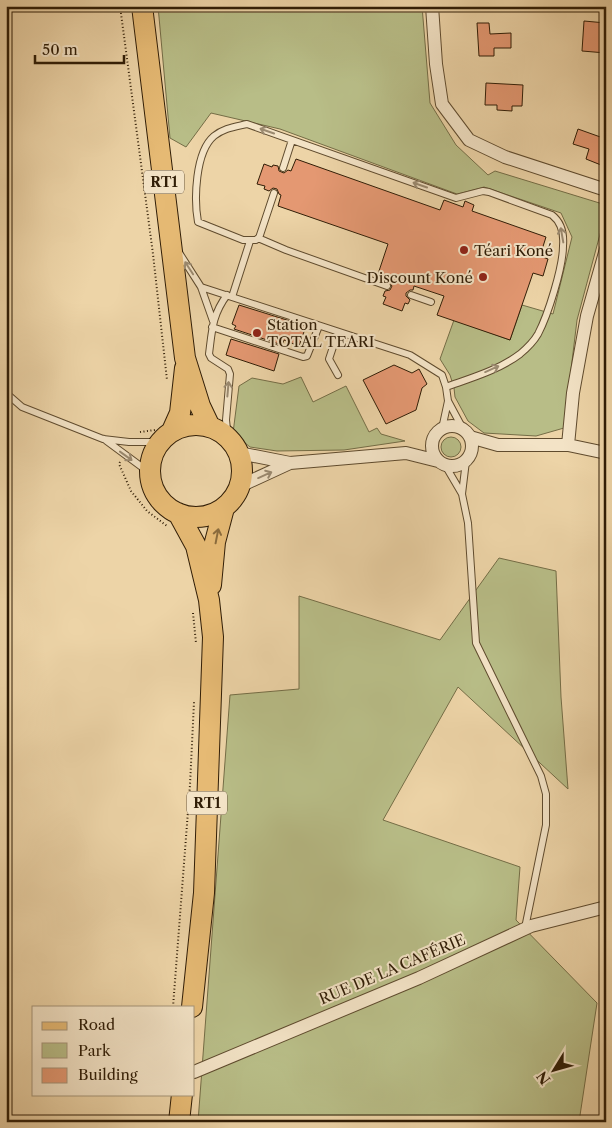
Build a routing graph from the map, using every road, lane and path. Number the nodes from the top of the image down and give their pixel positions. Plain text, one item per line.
1 (142, 6) edge
2 (432, 6) edge
3 (292, 140) junction
4 (283, 168) dead end
5 (606, 190) edge
6 (274, 193) dead end
7 (259, 238) junction
8 (171, 240) junction
9 (250, 241) junction
10 (606, 249) edge
11 (386, 286) dead end
12 (201, 287) junction
13 (412, 295) dead end
14 (229, 296) junction
15 (431, 302) dead end
16 (213, 324) junction
17 (319, 326) junction
18 (338, 332) junction
19 (186, 358) junction
20 (338, 375) dead end
21 (446, 387) junction
22 (6, 393) edge
23 (448, 402) junction
24 (210, 427) junction
25 (442, 429) junction
26 (467, 433) junction
27 (166, 436) junction
28 (103, 438) junction
29 (433, 440) junction
30 (233, 445) junction
31 (498, 445) junction
32 (568, 445) junction
33 (406, 453) junction
34 (606, 453) edge
35 (468, 458) junction
36 (442, 463) junction
37 (290, 464) junction
38 (150, 473) junction
39 (240, 486) junction
40 (462, 494) junction
41 (224, 508) junction
42 (178, 513) junction
43 (210, 600) junction
44 (606, 908) edge
45 (525, 928) junction
46 (192, 1006) edge
47 (195, 1072) edge
48 (182, 1096) edge
49 (179, 1122) edge

1 - 8 main road, RT1
2 - 5 street
3 - 4 lane
3 -> 9 lane
21 -> 3 lane
6 - 7 lane
7 - 9 lane
7 - 11 lane
12 -> 8 lane
8 - 19 main road, RT1
9 - 14 lane
10 - 32 street
12 - 14 lane
12 - 16 lane
13 - 15 lane
14 - 16 lane
14 - 17 lane
16 - 17 lane
30 -> 16 lane
17 - 18 lane
18 - 20 lane
18 - 21 lane
19 - 24 main road, RT1
19 - 27 main road, RT1
21 - 23 lane
22 - 28 lane
23 - 25 lane
23 - 26 lane
24 - 27 main road
24 - 30 main road
25 - 26 street
25 - 29 street
26 - 31 street
26 - 35 street
27 - 28 lane
27 - 38 main road
28 -> 38 lane
29 - 33 street
29 - 36 street
30 - 37 street
30 - 39 main road
31 - 32 street
31 - 35 street
32 - 34 street
33 - 36 street
33 - 37 street
35 - 36 street
35 - 40 lane
36 - 40 lane
39 -> 37 street
38 - 42 main road
39 - 41 main road
40 - 45 lane
41 - 42 main road
43 -> 41 main road, RT1
42 - 43 main road, RT1
43 - 46 main road, RT1
44 - 45 street, RUE DE LA CAFÉRIE
45 - 47 street, RUE DE LA CAFÉRIE
48 - 49 main road

